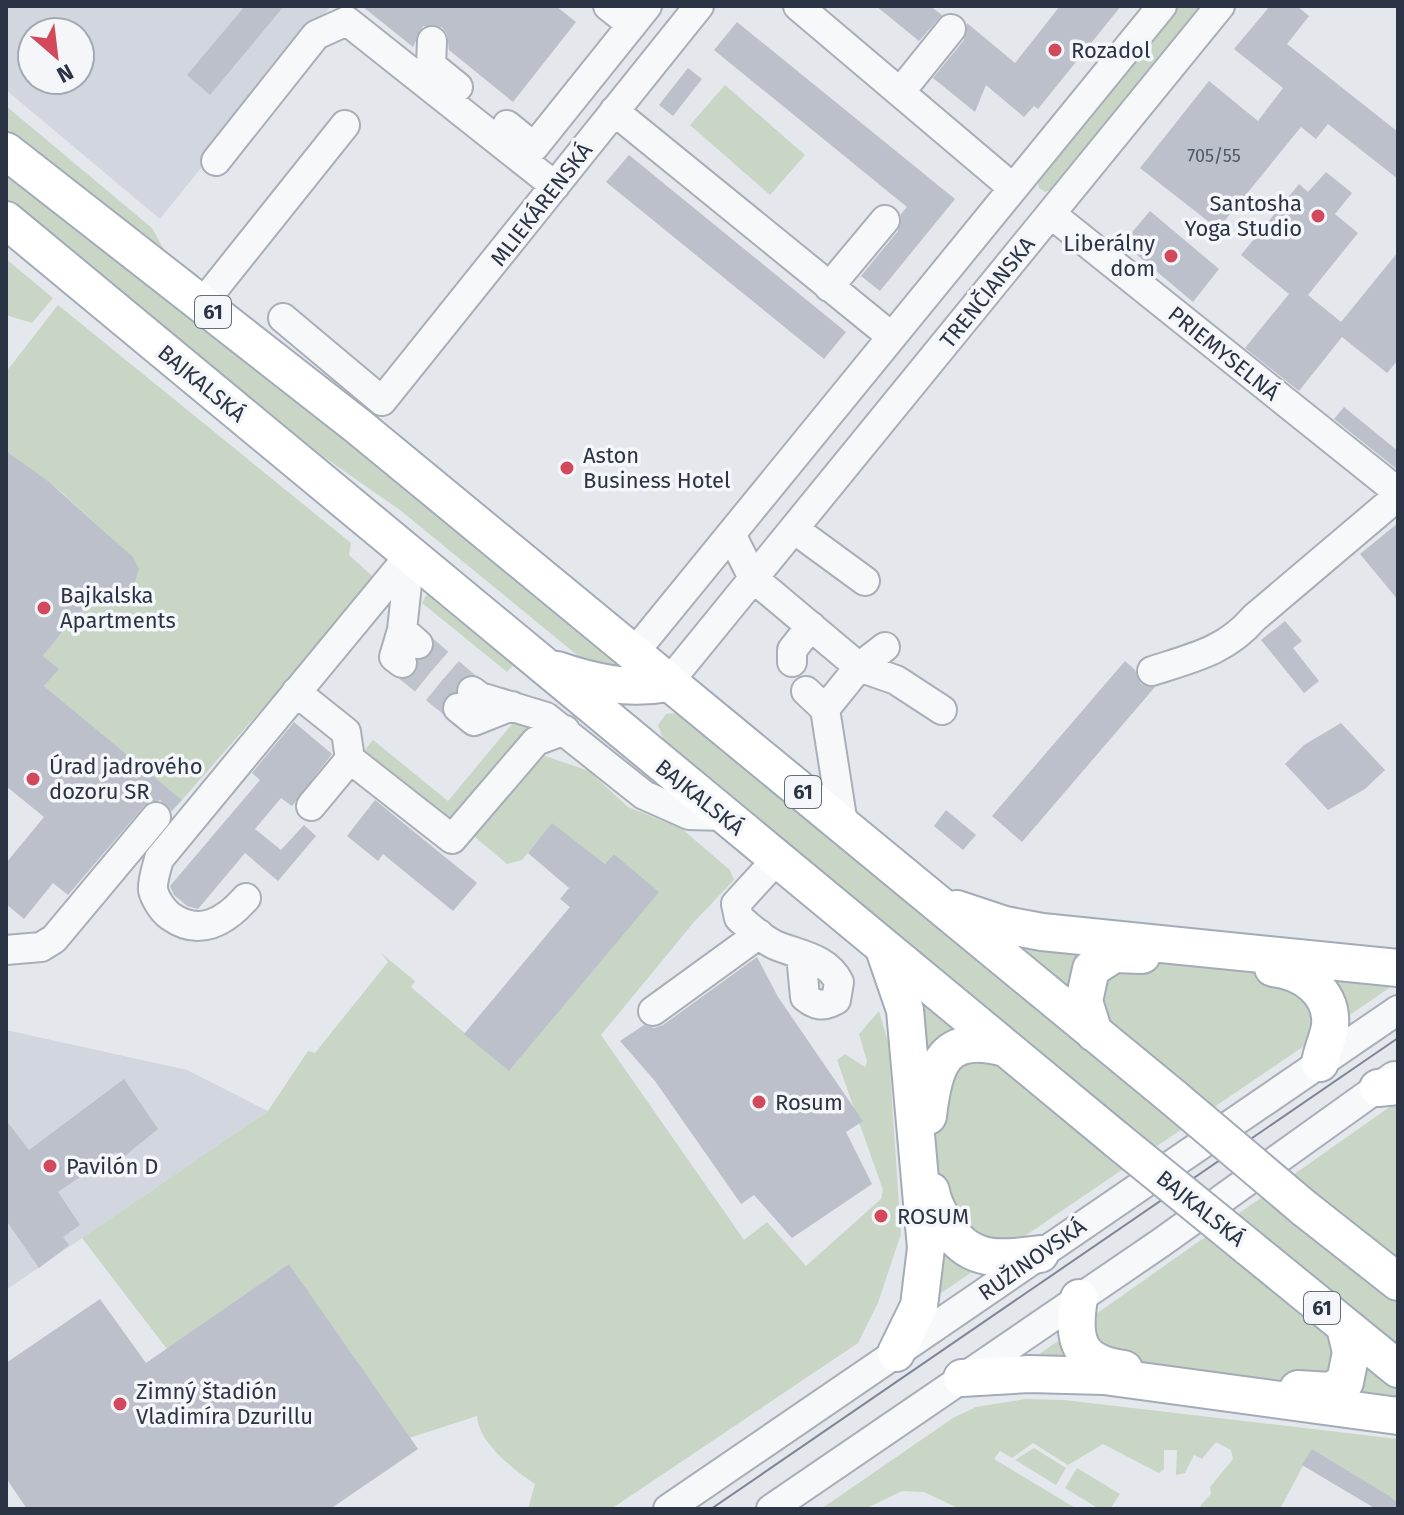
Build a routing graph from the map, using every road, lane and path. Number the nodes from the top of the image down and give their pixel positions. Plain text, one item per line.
1 (608, 6) edge
2 (699, 6) edge
3 (798, 6) edge
4 (1162, 6) edge
5 (1220, 6) edge
6 (639, 16) edge
7 (951, 29) dead end
8 (432, 41) dead end
9 (901, 91) junction
10 (614, 111) junction
11 (345, 125) dead end
12 (6, 151) edge
13 (216, 161) dead end
14 (555, 186) junction
15 (1013, 188) junction
16 (1051, 214) junction
17 (6, 220) edge
18 (885, 220) dead end
19 (829, 287) junction
20 (202, 304) junction
21 (283, 318) dead end
22 (892, 337) junction
23 (811, 435) junction
24 (847, 463) junction
25 (1398, 494) edge
26 (794, 529) junction
27 (731, 534) junction
28 (410, 555) junction
29 (753, 578) junction
30 (865, 581) dead end
31 (811, 626) junction
32 (407, 646) dead end
33 (885, 647) dead end
34 (792, 662) dead end
35 (540, 664) junction
36 (859, 667) junction
37 (1152, 671) dead end
38 (646, 675) junction
39 (296, 692) junction
40 (465, 699) tunnel mouth
41 (942, 710) dead end
42 (565, 730) junction
43 (350, 759) junction
44 (658, 761) junction
45 (311, 806) dead end
46 (724, 816) junction
47 (156, 817) dead end
48 (843, 824) junction
49 (777, 859) junction
50 (246, 898) dead end
51 (937, 903) junction
52 (759, 934) junction
53 (883, 947) junction
54 (6, 950) edge
55 (801, 955) dead end
56 (1398, 968) edge
57 (1398, 1010) edge
58 (653, 1011) dead end
59 (1094, 1033) junction
60 (1005, 1048) junction
61 (1320, 1063) junction
62 (1391, 1083) edge
63 (1040, 1254) junction
64 (1398, 1282) edge
65 (1079, 1298) junction
66 (1345, 1327) junction
67 (896, 1353) junction
68 (1398, 1369) edge
69 (962, 1378) junction
70 (1398, 1416) edge
71 (668, 1509) edge
72 (771, 1509) edge

1 - 6 street
2 - 10 street, MLIEKÁRENSKÁ
3 - 9 street
4 - 15 street, TRENČIANSKA
5 - 16 street, TRENČIANSKA
6 - 8 street
7 - 9 street
9 - 15 street
10 - 14 street, MLIEKÁRENSKÁ
10 - 19 street
11 - 20 street
12 - 20 main road, 61
13 - 14 street
14 - 21 street, MLIEKÁRENSKÁ
15 - 22 street, TRENČIANSKA
16 - 24 street, TRENČIANSKA
16 - 25 street, PRIEMYSELNÁ
17 - 28 main road, BAJKALSKÁ / 61
18 - 19 street
19 - 22 street
20 - 38 main road, 61
22 - 23 street, TRENČIANSKA
23 - 24 street
23 - 27 street, TRENČIANSKA
24 - 26 street, TRENČIANSKA
25 - 37 street
26 - 29 street, TRENČIANSKA
26 - 30 street
27 - 29 street
27 - 38 street, TRENČIANSKA
28 - 32 street
28 - 35 main road, BAJKALSKÁ / 61
28 - 39 street
29 - 31 street
29 - 38 street, TRENČIANSKA
31 - 34 street
31 - 36 street
33 - 36 street
35 - 38 main road
35 - 44 main road, BAJKALSKÁ / 61
36 - 41 street
36 - 48 street
38 - 44 main road
38 - 48 main road, 61
39 - 43 street
39 - 50 street
40 - 42 street
42 - 43 street
42 - 46 street
43 - 45 street
44 - 46 main road, BAJKALSKÁ / 61
46 - 49 main road, BAJKALSKÁ / 61
47 - 54 street
48 - 51 main road, 61
49 - 52 street
49 - 53 main road, BAJKALSKÁ / 61
51 - 56 main road
51 - 59 main road, 61
52 - 55 street
52 - 58 street
53 - 60 main road, BAJKALSKÁ / 61
53 - 67 main road
57 - 61 street, RUŽINOVSKÁ
59 - 61 main road
59 - 64 main road, 61, bridge
60 - 63 main road
60 - 66 main road, BAJKALSKÁ / 61, bridge
61 - 63 street, RUŽINOVSKÁ
62 - 65 street
63 - 67 street, RUŽINOVSKÁ
65 - 66 main road
65 - 69 street
66 - 68 main road, BAJKALSKÁ / 61
67 - 71 street, RUŽINOVSKÁ
69 - 70 main road
69 - 72 street

